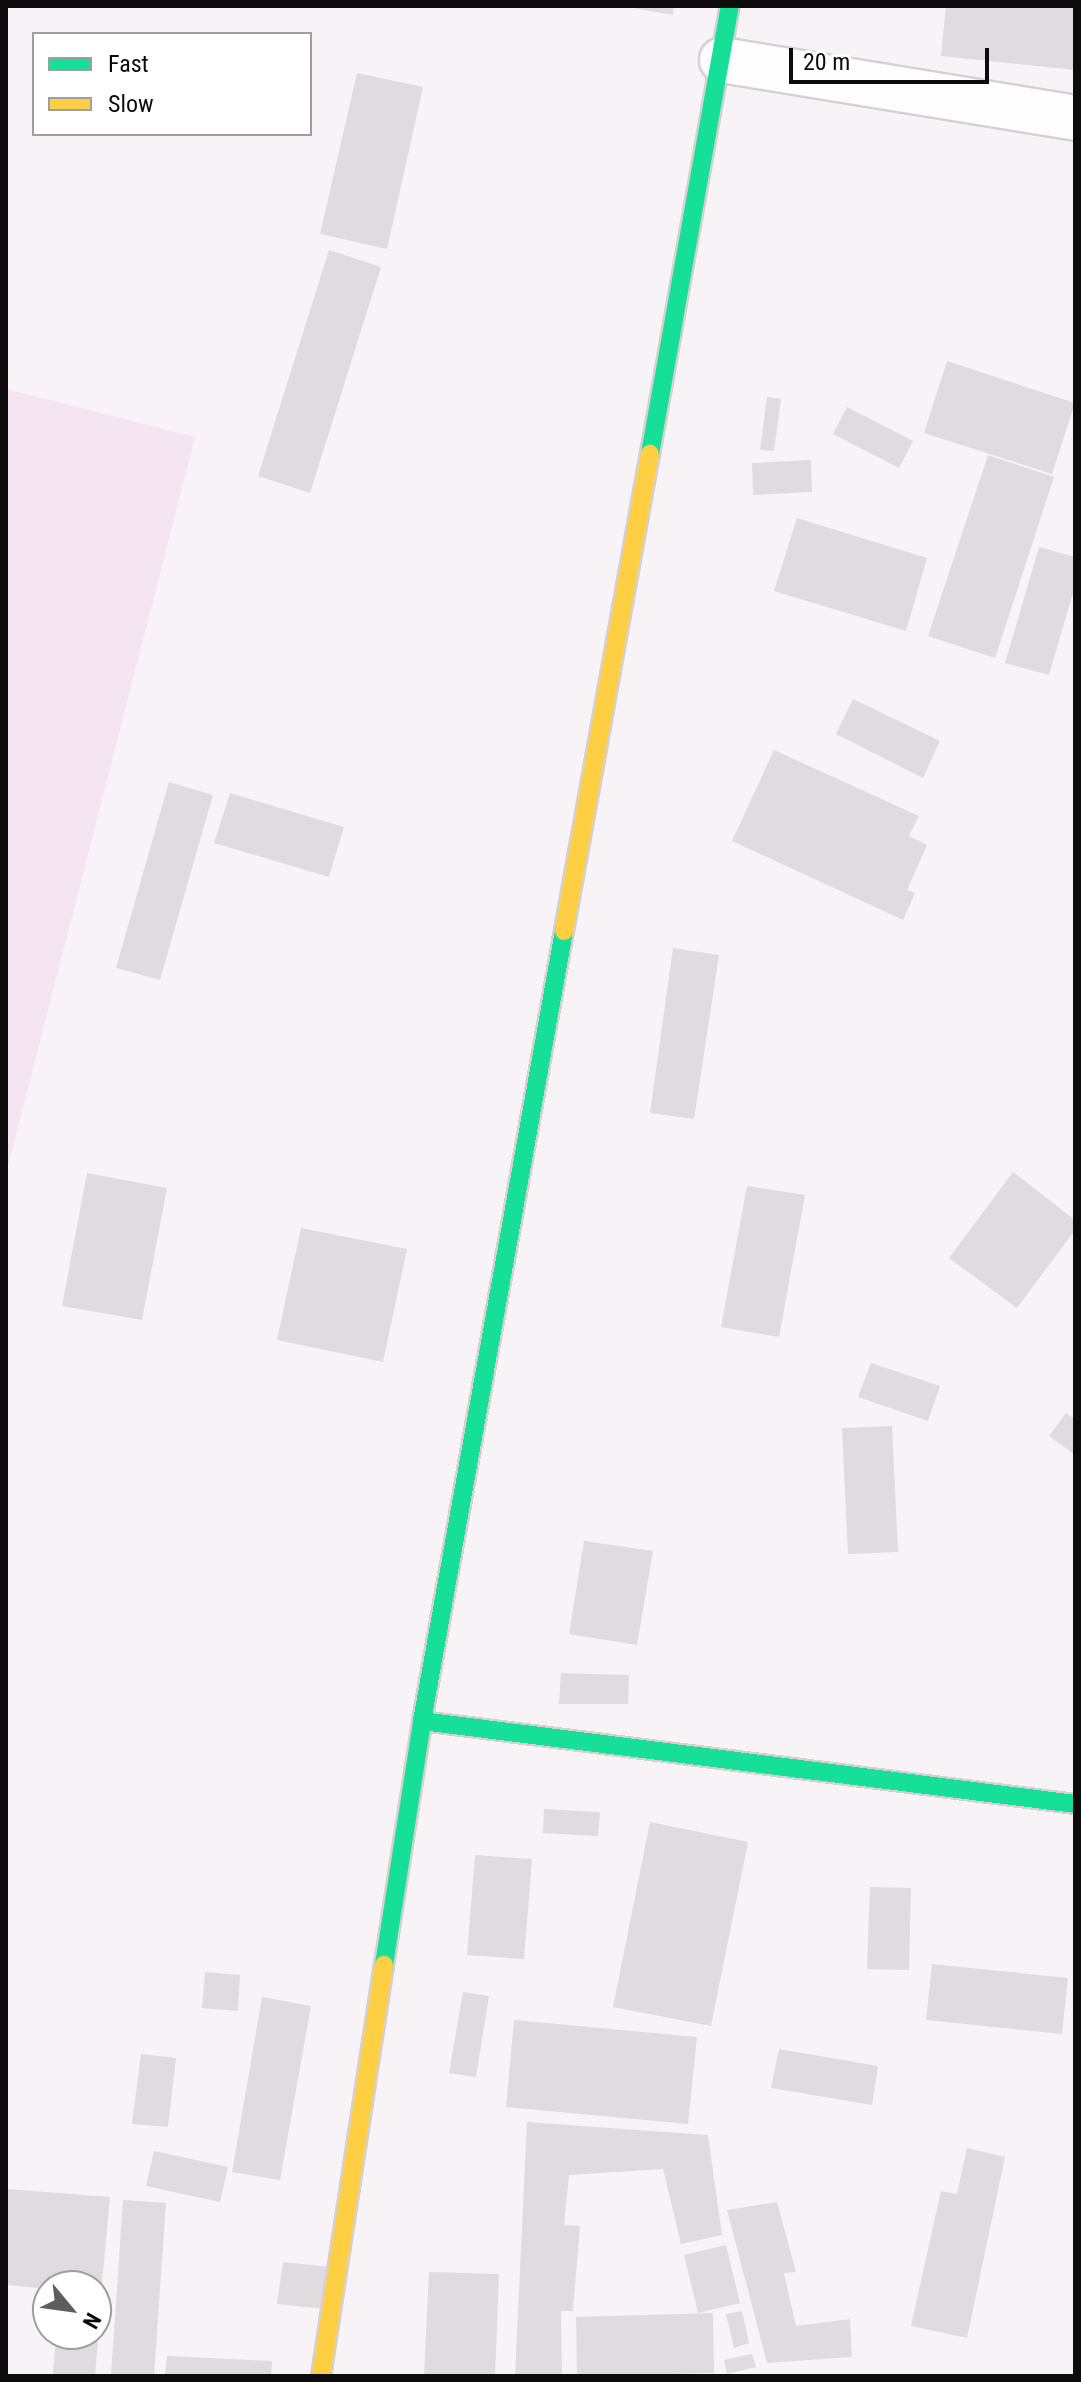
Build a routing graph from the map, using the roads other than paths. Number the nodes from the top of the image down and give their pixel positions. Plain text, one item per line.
1 (730, 6) edge
2 (722, 60) junction
3 (1075, 118) edge
4 (422, 1721) junction
5 (1075, 1804) edge
6 (321, 2376) edge

1 - 2 street
2 - 3 street
2 - 4 street
4 - 5 street
4 - 6 street

